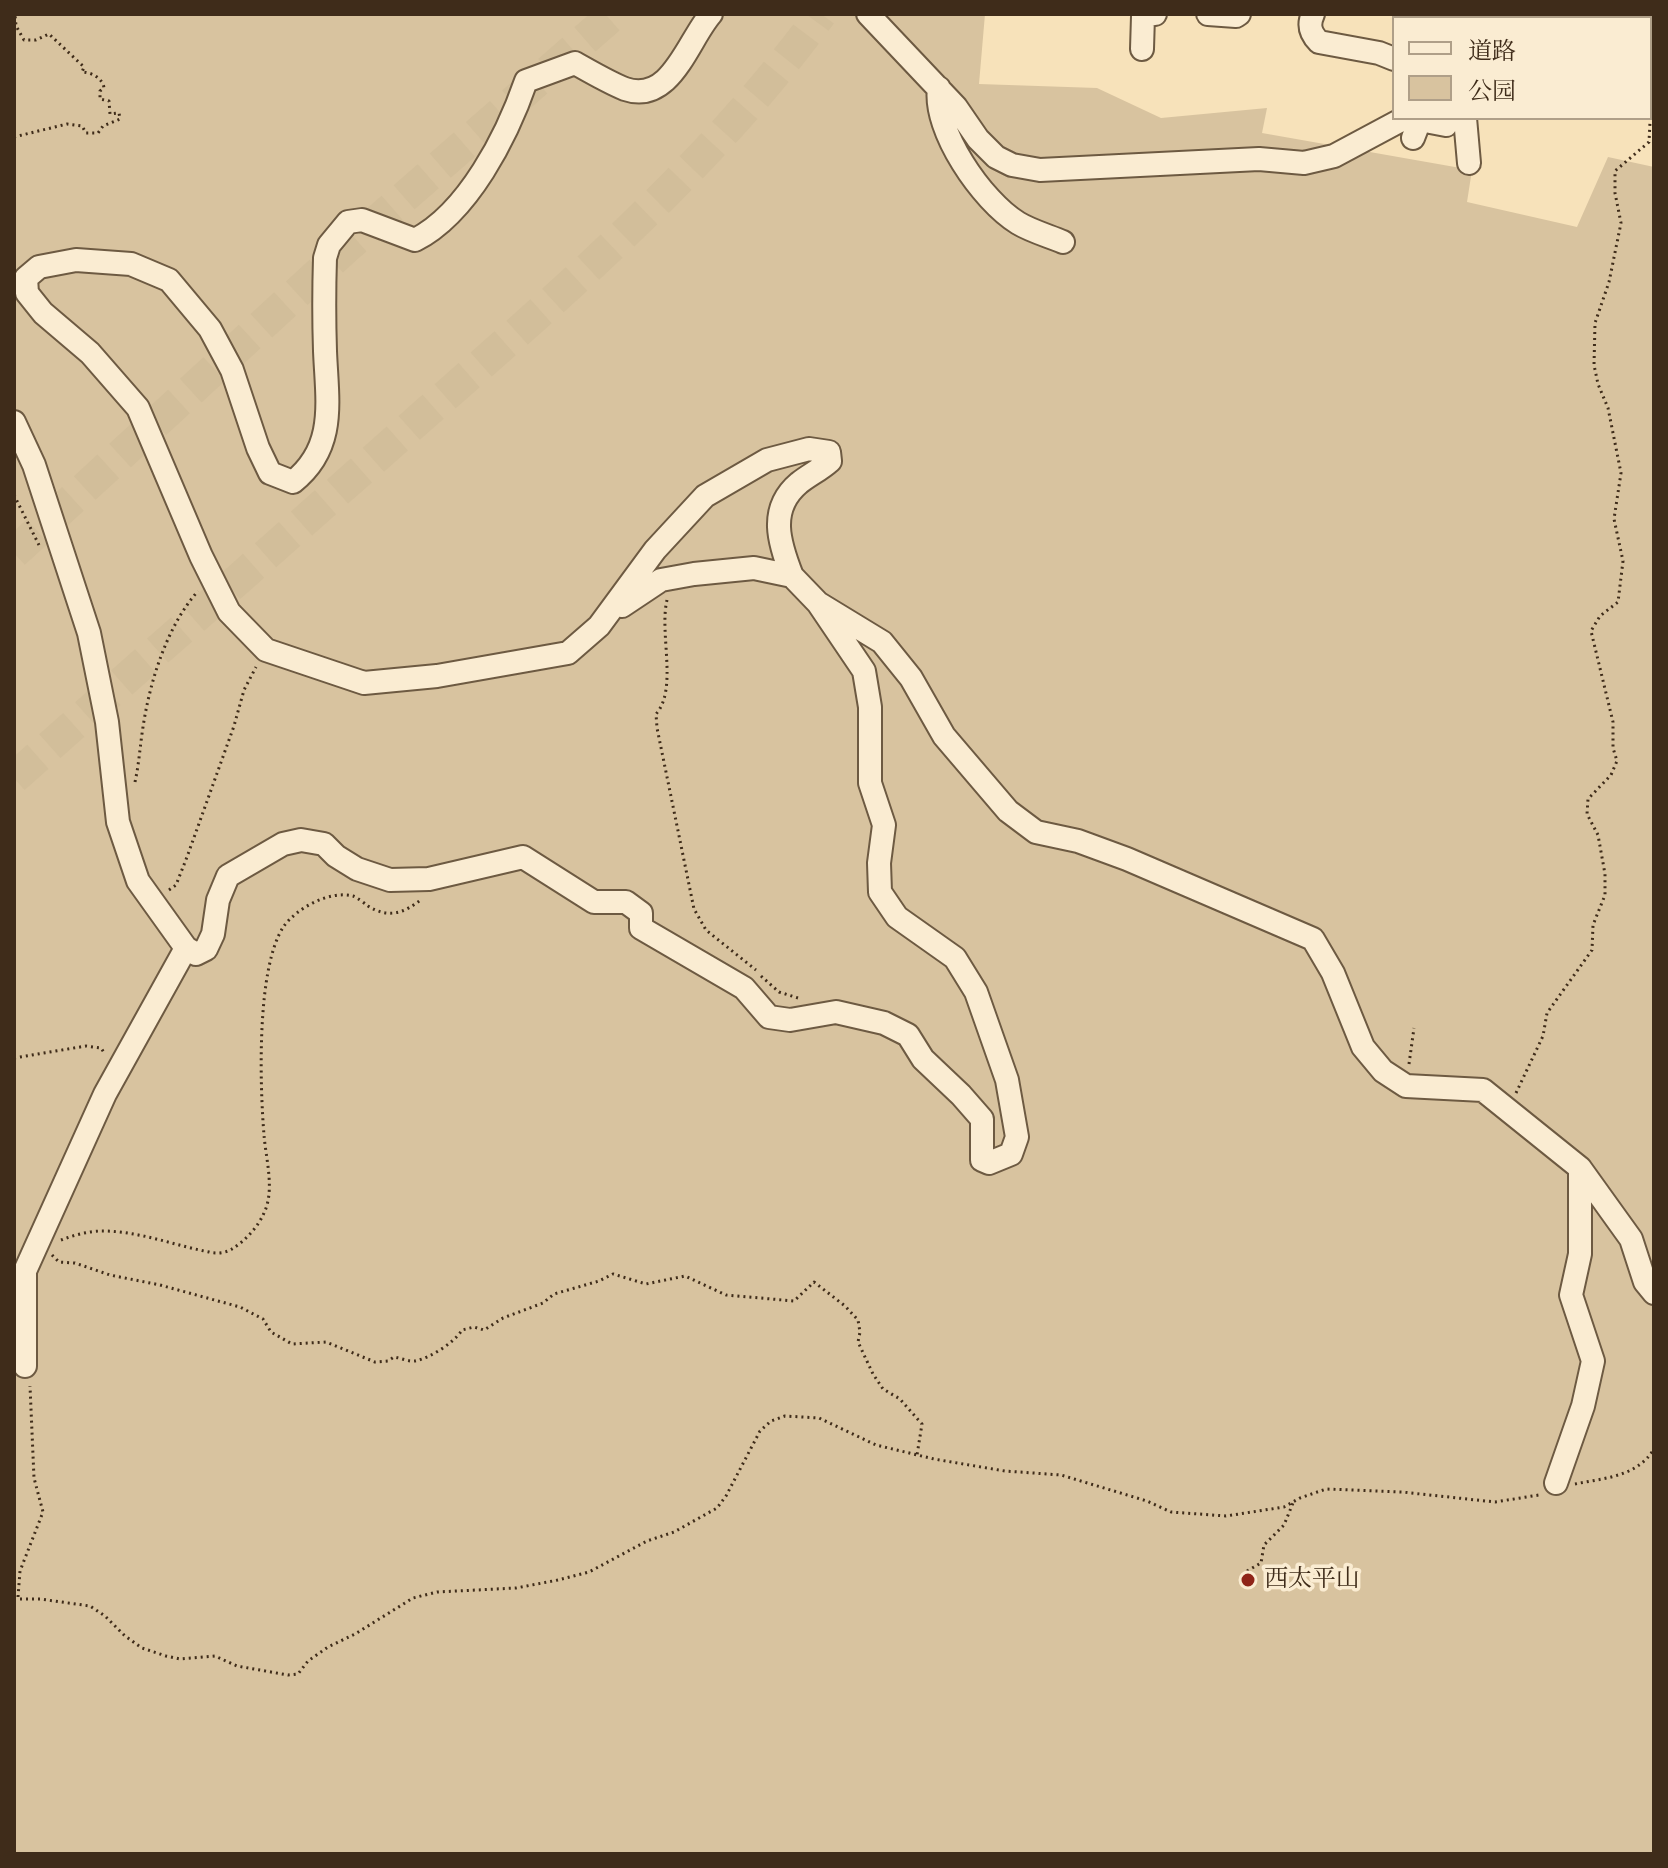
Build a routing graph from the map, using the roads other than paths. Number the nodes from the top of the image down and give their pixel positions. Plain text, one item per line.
1 (711, 14) edge
2 (868, 14) edge
3 (1155, 14) edge
4 (1208, 14) edge
5 (1239, 14) edge
6 (1313, 14) edge
7 (1599, 14) edge
8 (1640, 16) edge
9 (1652, 19) edge
10 (1654, 37) edge
11 (1142, 49) dead end
12 (1392, 58) edge
13 (939, 88) junction
14 (1420, 120) edge
15 (1449, 120) edge
16 (1465, 120) edge
17 (1409, 128) edge
18 (1469, 163) dead end
19 (1063, 242) dead end
20 (14, 263) edge
21 (39, 267) junction
22 (14, 422) edge
23 (792, 576) junction
24 (818, 603) junction
25 (599, 626) junction
26 (186, 948) junction
27 (1580, 1168) junction
28 (1654, 1293) edge
29 (25, 1366) road end
30 (1556, 1483) road end

1 - 21 street
2 - 13 street
3 - 11 street
4 - 5 street
6 - 12 street
7 - 8 street
9 - 10 street
13 - 17 street
13 - 19 street
14 - 15 street
16 - 18 street
20 - 21 street
21 - 25 street
22 - 26 street
23 - 24 street
23 - 25 street
23 - 25 street
24 - 26 street
24 - 27 street
26 - 29 street
27 - 28 street
27 - 30 street

